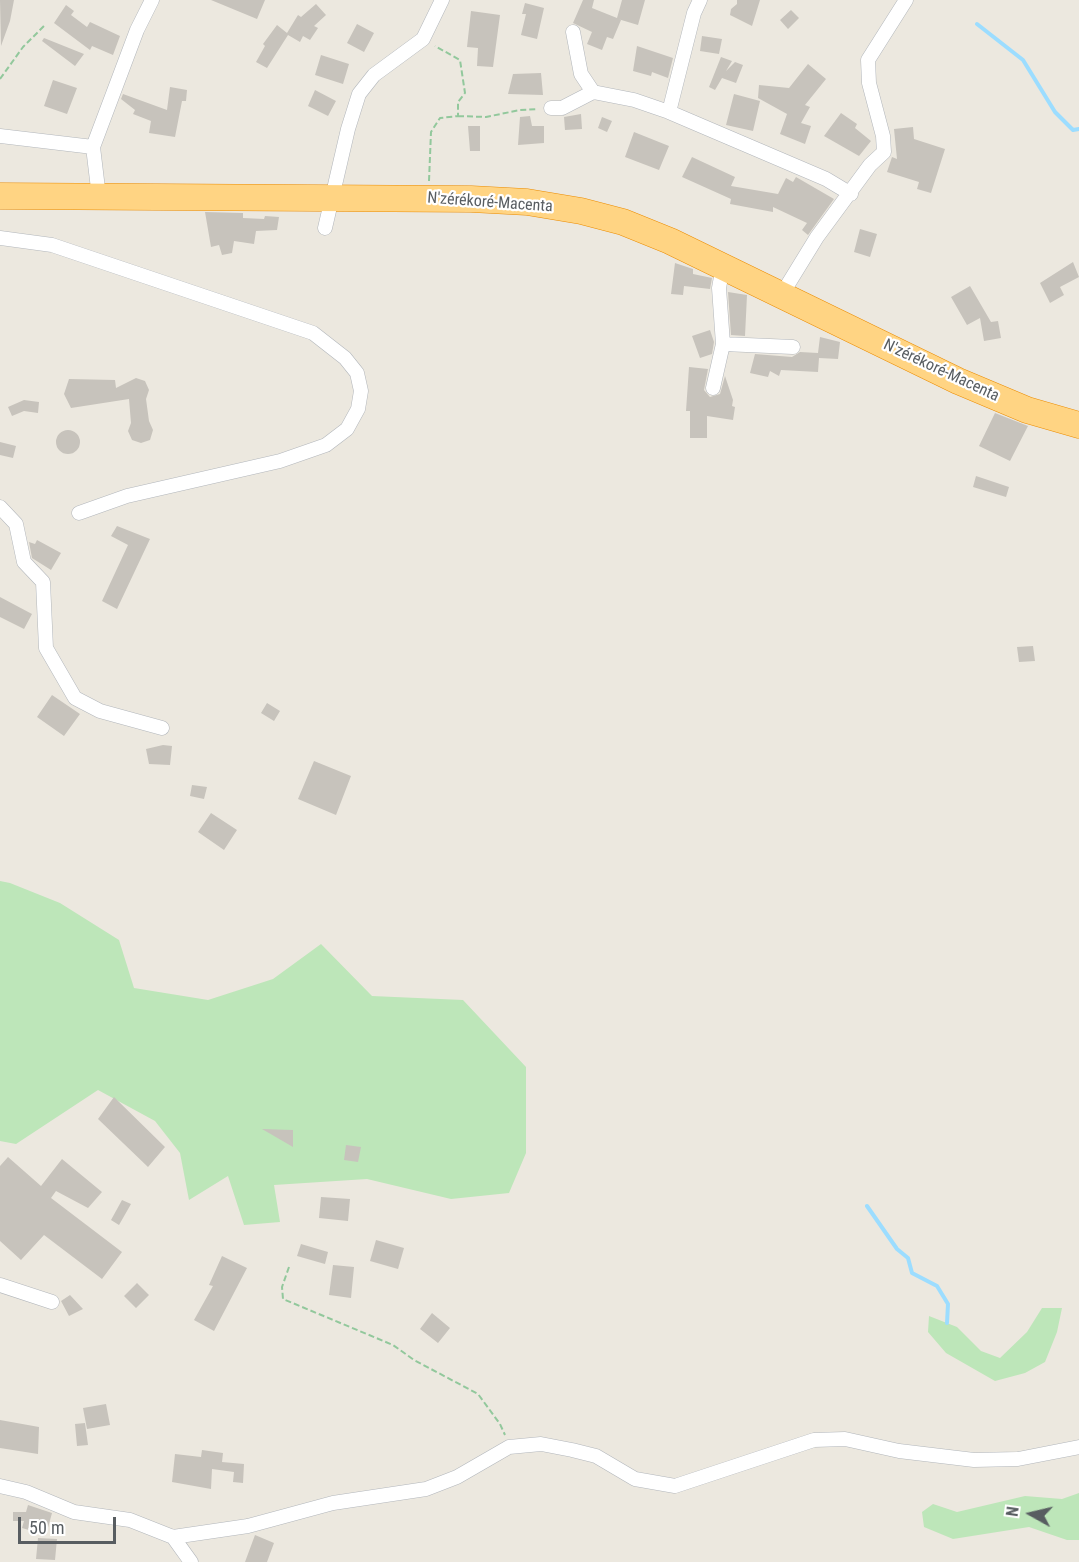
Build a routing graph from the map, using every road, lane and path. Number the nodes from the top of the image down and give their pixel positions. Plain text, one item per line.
1 (152, 0) edge
2 (442, 0) edge
3 (700, 0) edge
4 (906, 0) edge
5 (46, 24) dead end
6 (573, 32) dead end
7 (423, 39) junction
8 (0, 79) edge
9 (593, 92) junction
10 (551, 108) joint
11 (669, 112) junction
12 (458, 116) junction
13 (0, 136) edge
14 (93, 147) junction
15 (851, 194) junction
16 (0, 196) edge
17 (99, 197) junction
18 (333, 197) junction
19 (428, 198) junction
20 (325, 228) dead end
21 (0, 238) edge
22 (723, 266) junction
23 (782, 294) junction
24 (723, 344) junction
25 (793, 347) dead end
26 (713, 388) dead end
27 (1079, 425) edge
28 (0, 507) edge
29 (79, 513) dead end
30 (162, 728) dead end
31 (289, 1267) dead end
32 (0, 1285) edge
33 (52, 1302) dead end
34 (509, 1447) junction
35 (1079, 1447) edge
36 (0, 1486) edge
37 (172, 1537) junction
38 (191, 1562) edge

1 - 14 street
2 - 7 street
3 - 11 street
4 - 15 street
5 - 8 path
6 - 9 street
7 - 12 path
7 - 18 street
9 - 10 street
9 - 11 street
10 - 12 path
11 - 15 street
12 - 19 path
13 - 14 street
14 - 17 street
15 - 23 street
16 - 17 highway, N'zérékoré-Macenta
17 - 18 highway, N'zérékoré-Macenta
18 - 19 highway, N'zérékoré-Macenta
18 - 20 street
19 - 22 highway, N'zérékoré-Macenta
21 - 29 street
22 - 23 highway, N'zérékoré-Macenta
22 - 24 street
23 - 27 highway, N'zérékoré-Macenta
24 - 25 street
24 - 26 street
28 - 30 street
31 - 34 path
32 - 33 street
34 - 35 street
34 - 37 street
36 - 37 street
37 - 38 street

